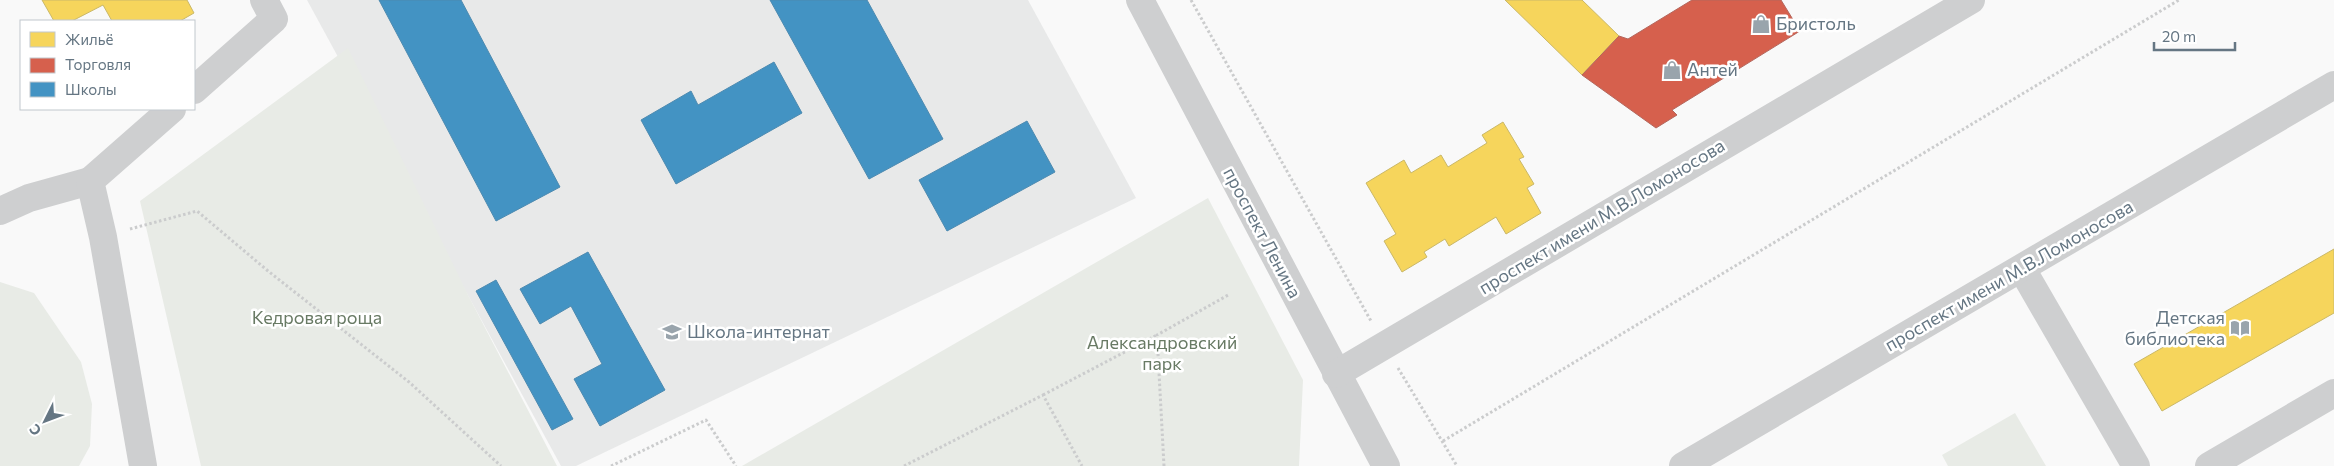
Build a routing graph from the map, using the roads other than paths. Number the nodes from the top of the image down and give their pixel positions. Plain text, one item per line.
1 (264, 0) edge
2 (1140, 0) edge
3 (1971, 0) edge
4 (2334, 85) edge
5 (195, 89) edge
6 (171, 110) edge
7 (90, 181) junction
8 (0, 212) edge
9 (2022, 269) junction
10 (1336, 374) junction
11 (2334, 393) edge
12 (143, 466) edge
13 (1386, 466) edge
14 (1683, 466) edge
15 (2136, 466) edge
16 (2209, 466) edge

1 - 5 street
2 - 10 street, проспект Ленина
3 - 10 street, проспект имени М.В.Ломоносова
4 - 9 street, проспект имени М.В.Ломоносова
6 - 7 street
7 - 8 street
7 - 12 street
9 - 14 street, проспект имени М.В.Ломоносова
9 - 15 street
10 - 13 street, проспект Ленина
11 - 16 street

